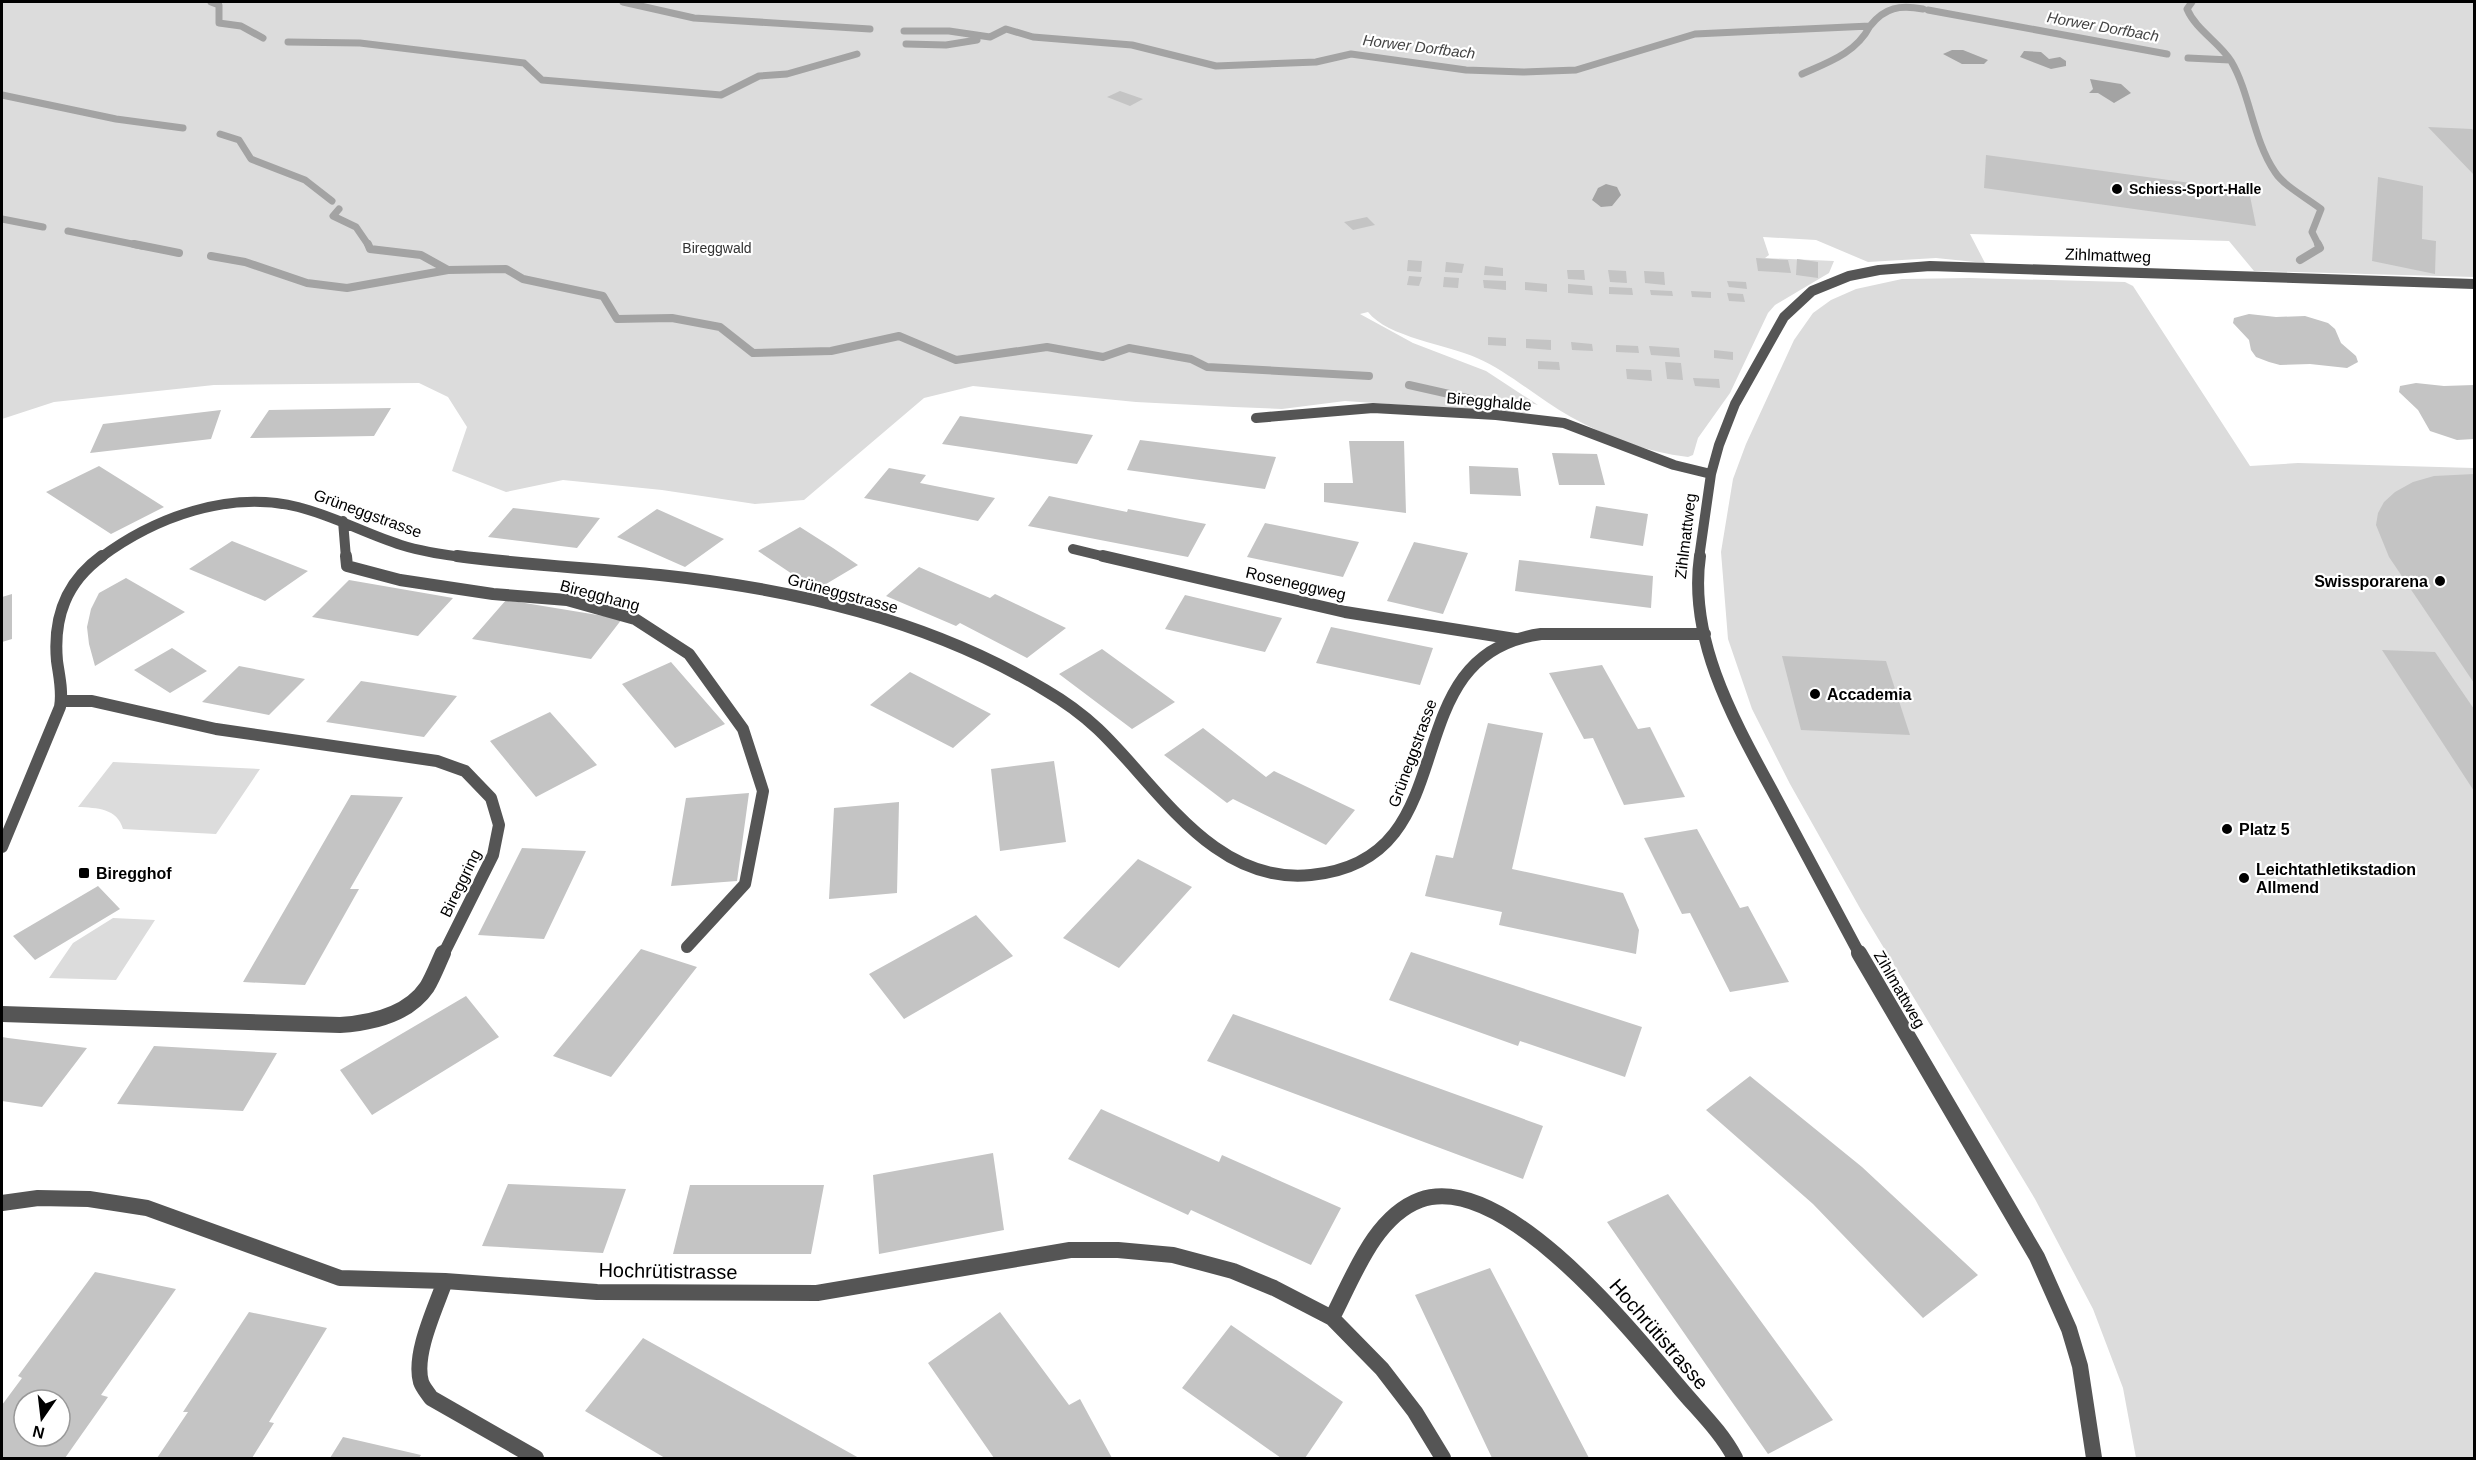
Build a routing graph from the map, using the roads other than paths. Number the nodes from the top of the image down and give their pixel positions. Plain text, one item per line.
1 (2475, 284) edge
2 (1256, 418) dead end
3 (1711, 474) junction
4 (343, 521) junction
5 (1073, 549) dead end
6 (1705, 634) junction
7 (1515, 639) junction
8 (63, 701) junction
9 (2, 847) edge
10 (687, 947) dead end
11 (2, 1014) edge
12 (2, 1203) edge
13 (445, 1281) junction
14 (1332, 1318) junction
15 (536, 1458) edge
16 (1443, 1458) edge
17 (1735, 1458) edge
18 (2094, 1458) edge

1 - 3 street, Zihlmattweg
2 - 3 street, Biregghalde
3 - 6 street, Zihlmattweg
4 - 7 street, Grüneggstrasse
4 - 8 street, Grüneggstrasse
4 - 10 street, Biregghang
5 - 7 street, Roseneggweg
6 - 7 street, Grüneggstrasse
6 - 18 street, Zihlmattweg
8 - 9 street, Grüneggstrasse
8 - 11 street, Bireggring
12 - 13 street, Hochrütistrasse
13 - 14 street, Hochrütistrasse
13 - 15 street
14 - 16 street, Hochrütistrasse
14 - 17 street, Hochrütistrasse

